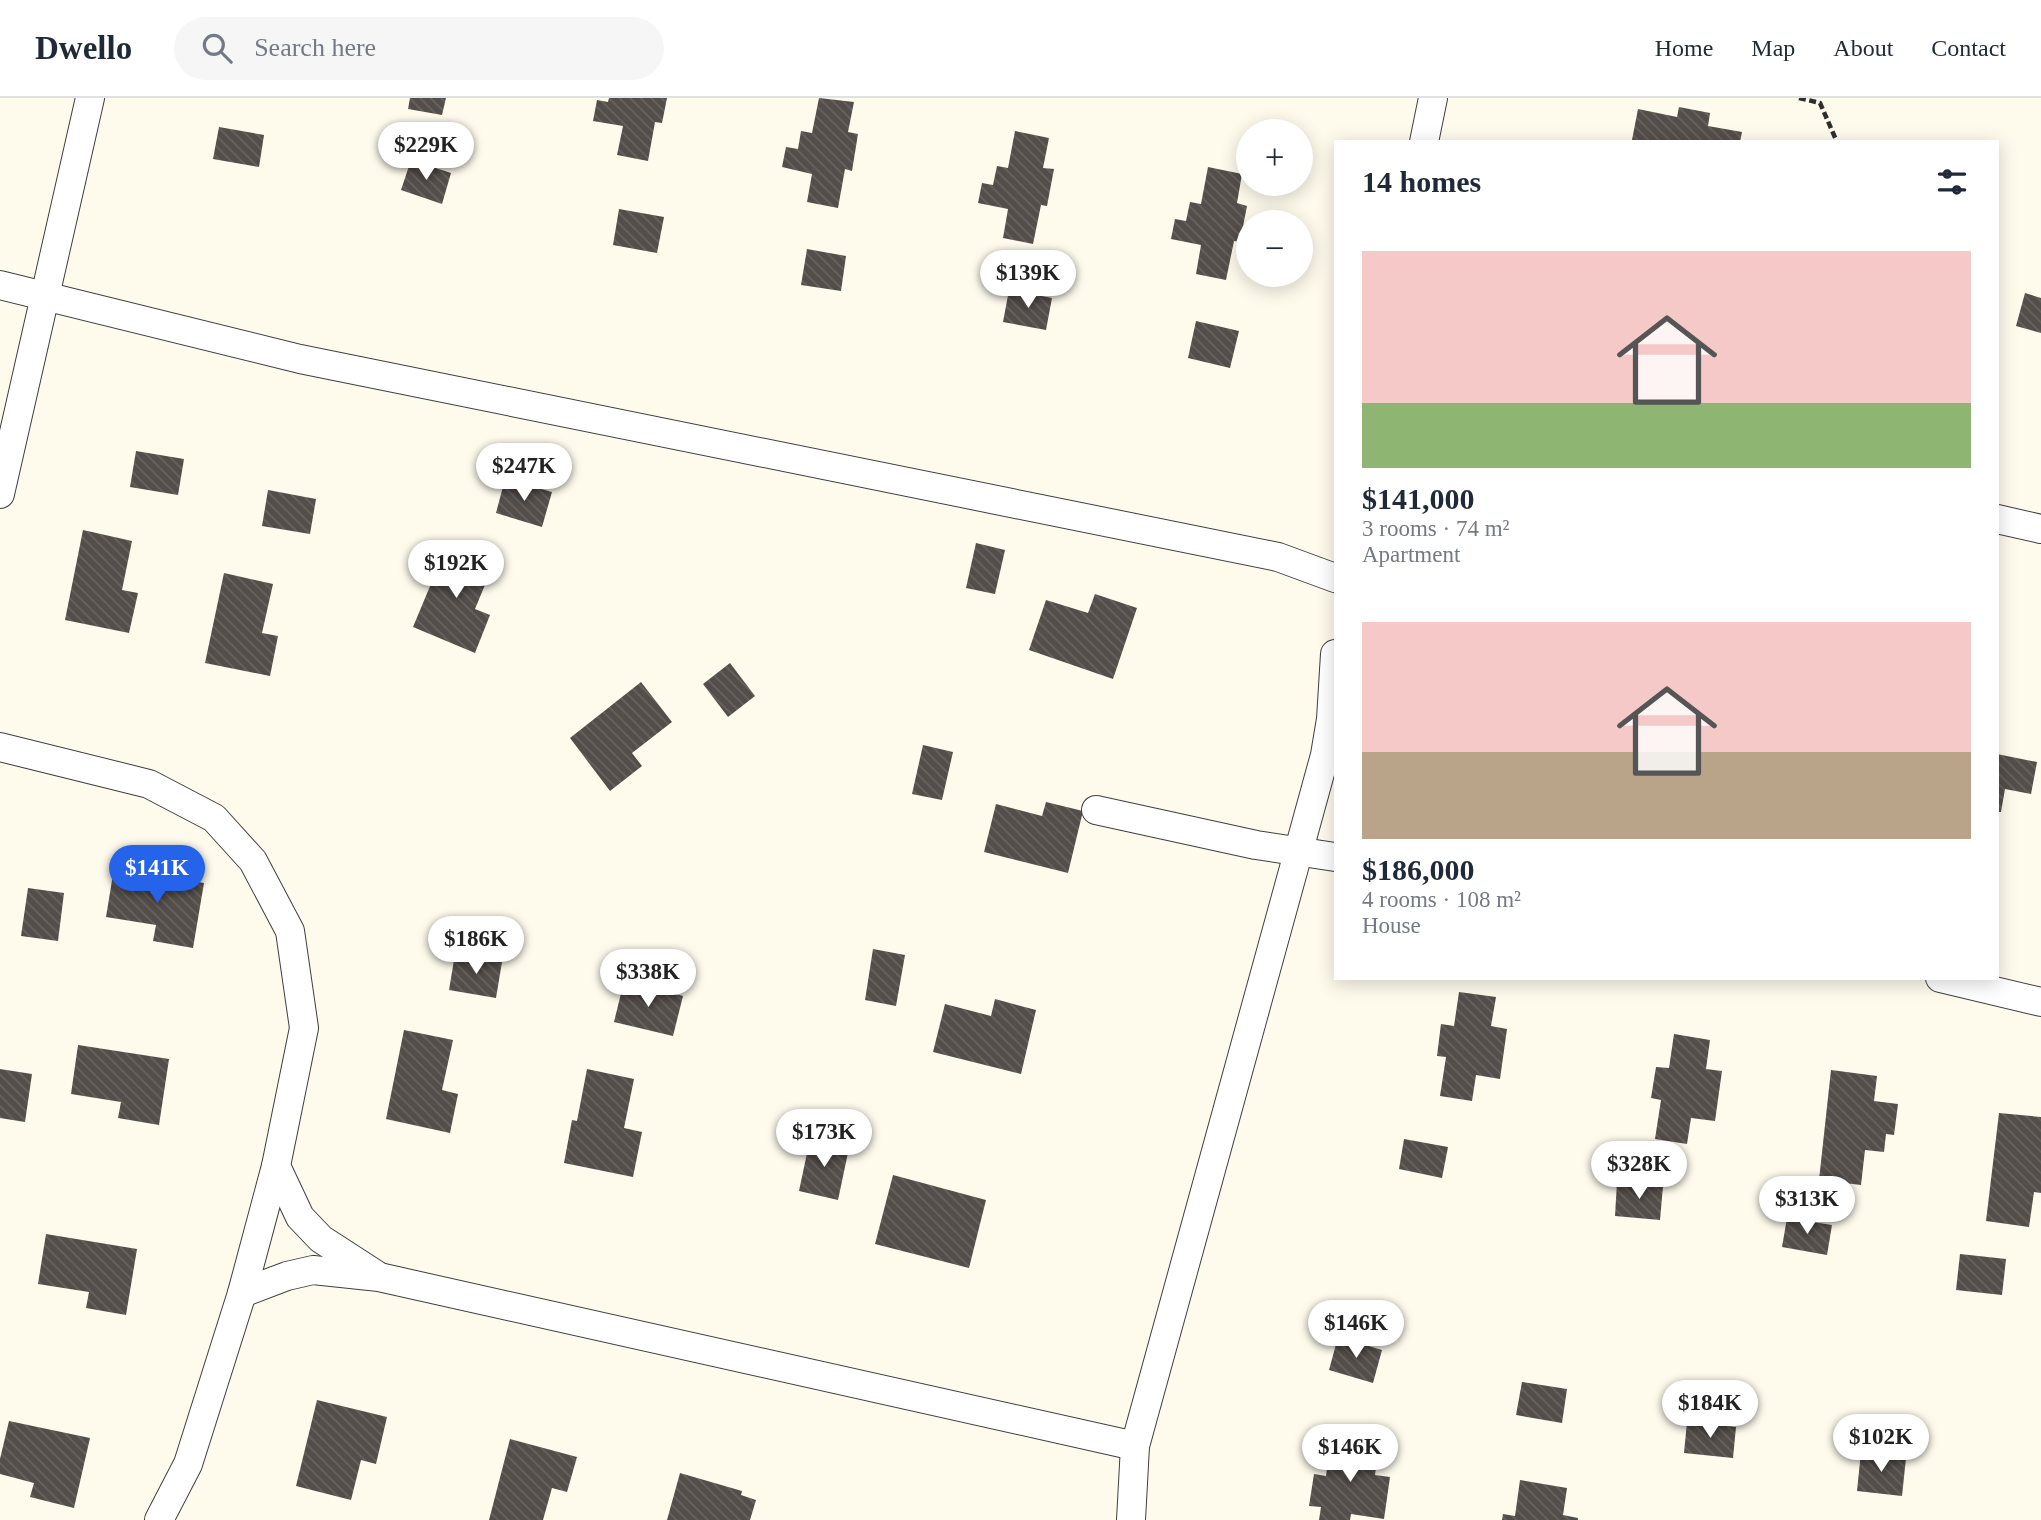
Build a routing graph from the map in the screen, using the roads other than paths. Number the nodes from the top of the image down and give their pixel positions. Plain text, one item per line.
1 (90, 98) edge
2 (1433, 98) edge
3 (1424, 140) edge
4 (0, 285) edge
5 (46, 295) junction
6 (0, 494) edge
7 (1999, 519) edge
8 (2041, 529) edge
9 (1334, 578) edge
10 (1334, 670) edge
11 (0, 747) edge
12 (1096, 810) dead end
13 (1298, 850) junction
14 (1334, 857) edge
15 (1948, 980) edge
16 (2041, 1002) edge
17 (276, 1166) junction
18 (379, 1277) junction
19 (242, 1293) junction
20 (1135, 1446) junction
21 (159, 1520) edge
22 (1131, 1520) edge

1 - 5 street
2 - 3 street
4 - 5 street
5 - 6 street
5 - 9 street
7 - 8 street
10 - 13 street
11 - 17 street
12 - 13 street
13 - 14 street
13 - 20 street
15 - 16 street
17 - 18 street
17 - 19 street
18 - 19 street
18 - 20 street
19 - 21 street
20 - 22 street

